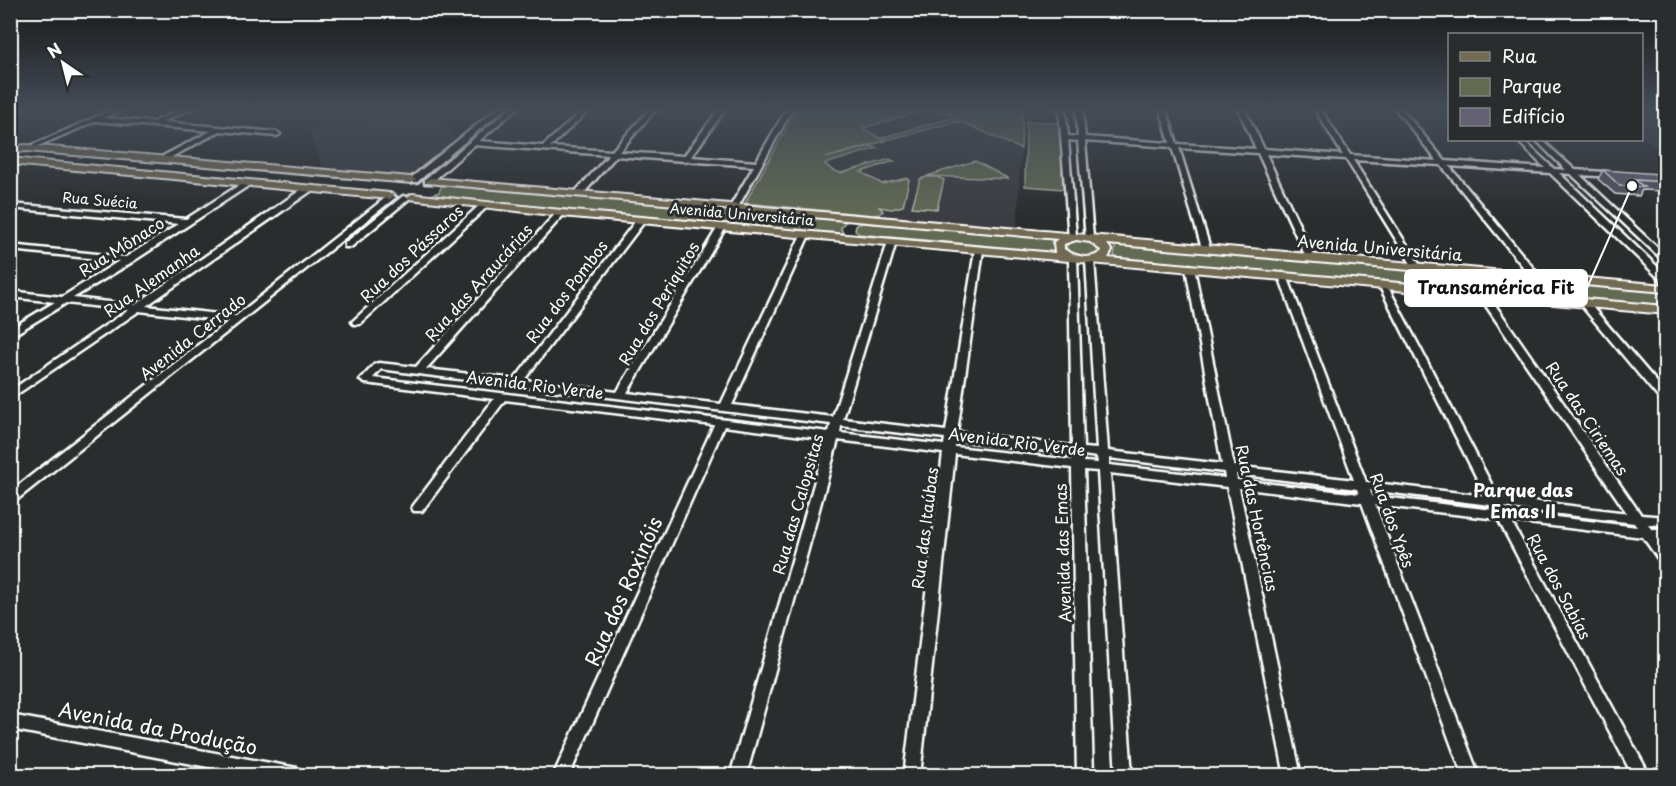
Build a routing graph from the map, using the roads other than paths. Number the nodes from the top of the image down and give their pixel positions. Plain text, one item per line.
1 (35, 145) edge
2 (190, 145) edge
3 (457, 145) edge
4 (470, 145) edge
5 (497, 145) edge
6 (549, 145) edge
7 (621, 145) edge
8 (696, 145) edge
9 (769, 145) edge
10 (1064, 145) edge
11 (1082, 145) edge
12 (1144, 145) edge
13 (1259, 145) edge
14 (1340, 145) edge
15 (1428, 145) edge
16 (1525, 145) edge
17 (1544, 145) edge
18 (1174, 147) junction
19 (10, 148) edge
20 (28, 148) junction
21 (545, 148) junction
22 (1262, 151) junction
23 (612, 154) junction
24 (1348, 157) junction
25 (166, 158) junction
26 (686, 159) junction
27 (10, 161) edge
28 (758, 164) junction
29 (1444, 164) junction
30 (1552, 171) junction
31 (1574, 173) junction
32 (1620, 176) edge
33 (413, 180) junction
34 (429, 181) junction
35 (247, 183) junction
36 (308, 189) junction
37 (579, 193) junction
38 (391, 196) junction
39 (409, 198) junction
40 (485, 205) junction
41 (10, 206) edge
42 (734, 207) junction
43 (561, 213) junction
44 (864, 218) junction
45 (641, 220) junction
46 (188, 222) junction
47 (722, 227) junction
48 (805, 235) junction
49 (1071, 237) junction
50 (1090, 238) junction
51 (854, 239) junction
52 (892, 242) junction
53 (348, 245) dead end
54 (10, 247) edge
55 (1206, 248) junction
56 (979, 250) junction
57 (1310, 257) junction
58 (1071, 258) junction
59 (129, 260) junction
60 (1092, 260) junction
61 (1665, 261) edge
62 (1417, 267) junction
63 (1190, 268) junction
64 (1283, 276) junction
65 (1536, 277) junction
66 (1665, 280) edge
67 (1383, 285) junction
68 (1665, 289) edge
69 (10, 294) edge
70 (1483, 294) junction
71 (64, 300) junction
72 (1584, 303) junction
73 (137, 308) junction
74 (1665, 310) edge
75 (238, 319) junction
76 (357, 322) dead end
77 (10, 334) edge
78 (418, 370) junction
79 (517, 383) junction
80 (620, 395) junction
81 (10, 396) edge
82 (502, 396) junction
83 (1665, 400) edge
84 (725, 408) junction
85 (837, 422) junction
86 (720, 423) junction
87 (833, 436) junction
88 (951, 443) junction
89 (1104, 454) junction
90 (1076, 458) junction
91 (1105, 468) junction
92 (1231, 477) junction
93 (1362, 486) junction
94 (10, 499) edge
95 (1367, 500) junction
96 (1495, 502) junction
97 (418, 508) dead end
98 (1502, 516) junction
99 (1637, 519) junction
100 (1665, 522) edge
101 (1647, 533) junction
102 (1665, 536) edge
103 (1665, 560) edge
104 (10, 722) edge
105 (297, 776) edge
106 (561, 776) edge
107 (738, 776) edge
108 (912, 776) edge
109 (1085, 776) edge
110 (1124, 776) edge
111 (1293, 776) edge
112 (1471, 776) edge
113 (1642, 776) edge

1 - 20 street
2 - 25 street
3 - 33 street
4 - 34 street
5 - 21 street
6 - 21 street
7 - 23 street
8 - 26 street
9 - 28 street
10 - 49 street
11 - 50 street
12 - 18 street
13 - 22 street
14 - 24 street
15 - 29 street
16 - 30 street
17 - 31 street
18 - 22 street
18 - 55 street
19 - 20 main road
20 - 25 main road
20 - 27 main road
21 - 23 street
22 - 24 street
22 - 57 street
23 - 26 street
23 - 37 street
24 - 29 street
24 - 62 street
25 - 33 main road
26 - 28 street
27 - 35 main road
28 - 42 street
29 - 30 street
29 - 65 street
30 - 31 street
30 - 66 street
31 - 32 street
31 - 61 street
33 - 34 main road, Avenida Universitária
33 - 38 main road
34 - 37 main road, Avenida Universitária
34 - 39 main road
35 - 36 main road
35 - 46 street, Rua Mônaco
36 - 38 main road
36 - 73 street, Rua Alemanha
37 - 42 main road, Avenida Universitária
38 - 39 main road, Avenida Universitária
38 - 75 street, Avenida Cerrado
39 - 40 main road, Avenida Universitária
39 - 53 street
40 - 43 main road, Avenida Universitária
40 - 76 street, Rua dos Pássaros
41 - 46 street, Rua Suécia
42 - 44 main road, Avenida Universitária
43 - 45 main road, Avenida Universitária
43 - 78 street, Rua das Araucárias
44 - 49 main road, Avenida Universitária
44 - 51 main road
45 - 47 main road, Avenida Universitária
45 - 79 street, Rua dos Pombos
46 - 59 street, Rua Mônaco
47 - 48 main road, Avenida Universitária
47 - 80 street, Rua dos Periquitos
48 - 51 main road, Avenida Universitária
48 - 84 street
49 - 50 main road, Avenida Universitária
49 - 58 main road
50 - 55 main road, Avenida Universitária
50 - 60 main road
51 - 52 main road, Avenida Universitária
52 - 56 main road, Avenida Universitária
52 - 85 street, Rua das Calopsitas
54 - 59 street
55 - 57 main road, Avenida Universitária
56 - 58 main road, Avenida Universitária
56 - 88 street, Rua das Itaúbas
57 - 62 main road, Avenida Universitária
58 - 60 main road, Avenida Universitária
58 - 90 street, Avenida das Emas
59 - 71 street, Rua Mônaco
60 - 63 main road
60 - 89 street
62 - 65 main road, Avenida Universitária
63 - 64 main road
63 - 92 street, Rua das Hortências
64 - 67 main road
64 - 93 street, Rua dos Ypês
65 - 68 main road, Avenida Universitária
67 - 70 main road
67 - 96 street, Rua dos Sabías
69 - 71 street
70 - 72 main road
70 - 99 street, Rua das Ciriemas
71 - 73 street
71 - 77 street, Rua Mônaco
72 - 74 main road
72 - 83 street
73 - 75 street
73 - 81 street, Rua Alemanha
75 - 94 street, Avenida Cerrado
78 - 79 street, Avenida Rio Verde
78 - 82 street, Avenida Rio Verde
79 - 80 street, Avenida Rio Verde
80 - 84 street, Avenida Rio Verde
82 - 86 street, Avenida Rio Verde
82 - 97 street
84 - 85 street, Avenida Rio Verde
85 - 87 street, Rua das Calopsitas
85 - 88 street, Avenida Rio Verde
86 - 87 street, Avenida Rio Verde
86 - 106 street, Rua dos Roxinóis
87 - 88 street, Avenida Rio Verde
87 - 107 street, Rua das Calopsitas
88 - 90 street, Avenida Rio Verde
88 - 108 street, Rua das Itaúbas
89 - 90 street, Avenida Rio Verde
89 - 91 street
89 - 92 street, Avenida Rio Verde
90 - 91 street, Avenida Rio Verde
90 - 109 street, Avenida das Emas
91 - 92 street, Avenida Rio Verde
91 - 110 street
92 - 93 street, Avenida Rio Verde
92 - 95 street, Avenida Rio Verde
92 - 111 street, Rua das Hortências
93 - 95 street, Rua dos Ypês
93 - 96 street, Avenida Rio Verde
95 - 98 street, Avenida Rio Verde
95 - 112 street, Rua dos Ypês
96 - 98 street, Rua dos Sabías
96 - 99 street, Avenida Rio Verde
98 - 101 street, Avenida Rio Verde
98 - 113 street, Rua dos Sabías
99 - 100 street, Avenida Rio Verde
99 - 101 street, Rua das Ciriemas
101 - 102 street, Avenida Rio Verde
101 - 103 street, Rua das Ciriemas
104 - 105 street, Avenida da Produção

